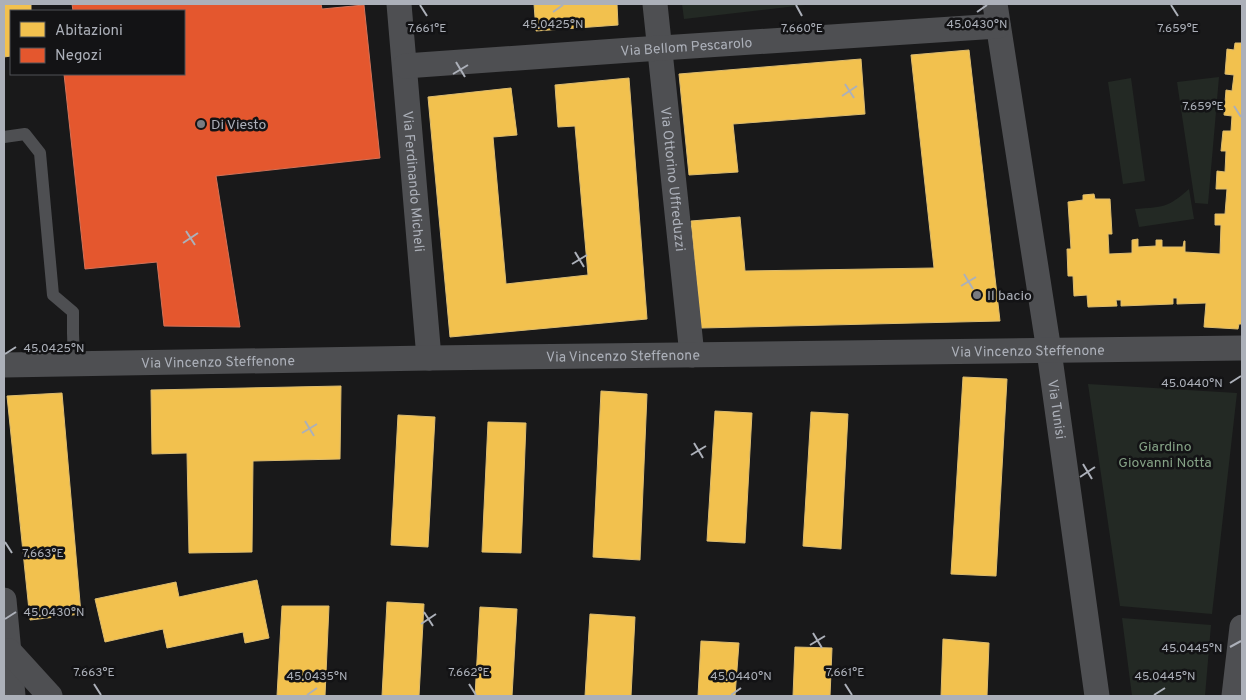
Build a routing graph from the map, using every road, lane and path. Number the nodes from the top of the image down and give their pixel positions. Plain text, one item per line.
1 (399, 4) edge
2 (655, 4) edge
3 (997, 15) edge
4 (660, 48) junction
5 (405, 66) junction
6 (4, 136) edge
7 (1242, 348) edge
8 (1049, 351) junction
9 (692, 355) junction
10 (429, 358) junction
11 (74, 363) junction
12 (4, 365) edge
13 (4, 600) edge
14 (1242, 627) edge
15 (8, 663) edge
16 (13, 696) edge
17 (50, 696) edge
18 (1097, 696) edge
19 (1234, 696) edge

1 - 5 street, Via Ferdinando Micheli
2 - 4 street, Via Ottorino Uffreduzzi
3 - 4 street, Via Bellom Pescarolo
3 - 8 street, Via Tunisi
4 - 5 street, Via Bellom Pescarolo
4 - 9 street, Via Ottorino Uffreduzzi
5 - 10 street, Via Ferdinando Micheli
6 - 11 lane
7 - 8 street, Via Vincenzo Steffenone
8 - 9 street, Via Vincenzo Steffenone
8 - 18 street, Via Tunisi
9 - 10 street, Via Vincenzo Steffenone
10 - 11 street, Via Vincenzo Steffenone
11 - 12 street, Via Vincenzo Steffenone
13 - 15 street
14 - 19 street
15 - 16 street
15 - 17 street

